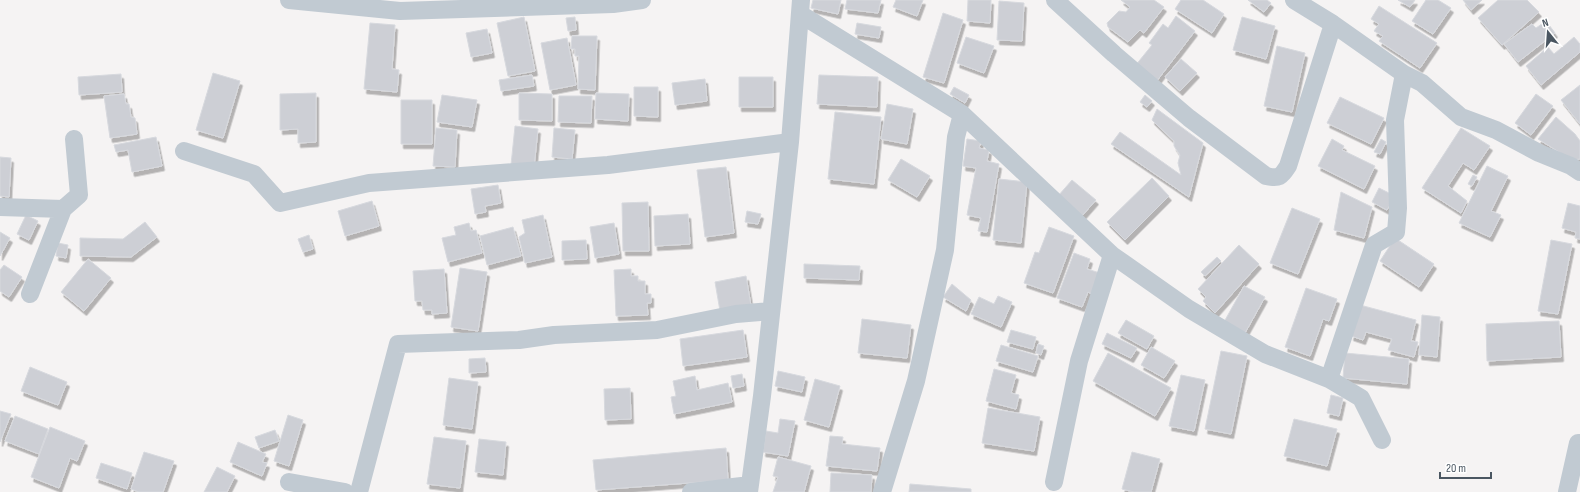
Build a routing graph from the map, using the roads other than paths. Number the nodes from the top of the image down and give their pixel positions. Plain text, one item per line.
1 (289, 0) edge
2 (642, 0) edge
3 (1055, 0) edge
4 (1294, 0) edge
5 (801, 7) edge
6 (1333, 24) junction
7 (1404, 74) junction
8 (962, 114) junction
9 (74, 139) dead end
10 (790, 142) junction
11 (184, 151) dead end
12 (1580, 172) edge
13 (0, 207) edge
14 (63, 209) junction
15 (1112, 255) junction
16 (30, 294) dead end
17 (771, 311) junction
18 (1329, 379) junction
19 (1382, 440) dead end
20 (1580, 443) edge
21 (289, 482) dead end
22 (1054, 482) dead end
23 (749, 488) edge
24 (345, 492) edge
25 (359, 492) edge
26 (691, 492) edge
27 (882, 492) edge
28 (1567, 492) edge

1 - 2 street
3 - 6 street
4 - 6 street
5 - 8 street
5 - 10 street
6 - 7 street
7 - 12 street
7 - 18 street
8 - 15 street
8 - 27 street
9 - 14 street
10 - 11 street
10 - 17 street
13 - 14 street
14 - 16 street
15 - 18 street
15 - 22 street
17 - 23 street
17 - 25 street
18 - 19 street
20 - 28 street
21 - 24 street
23 - 26 street

